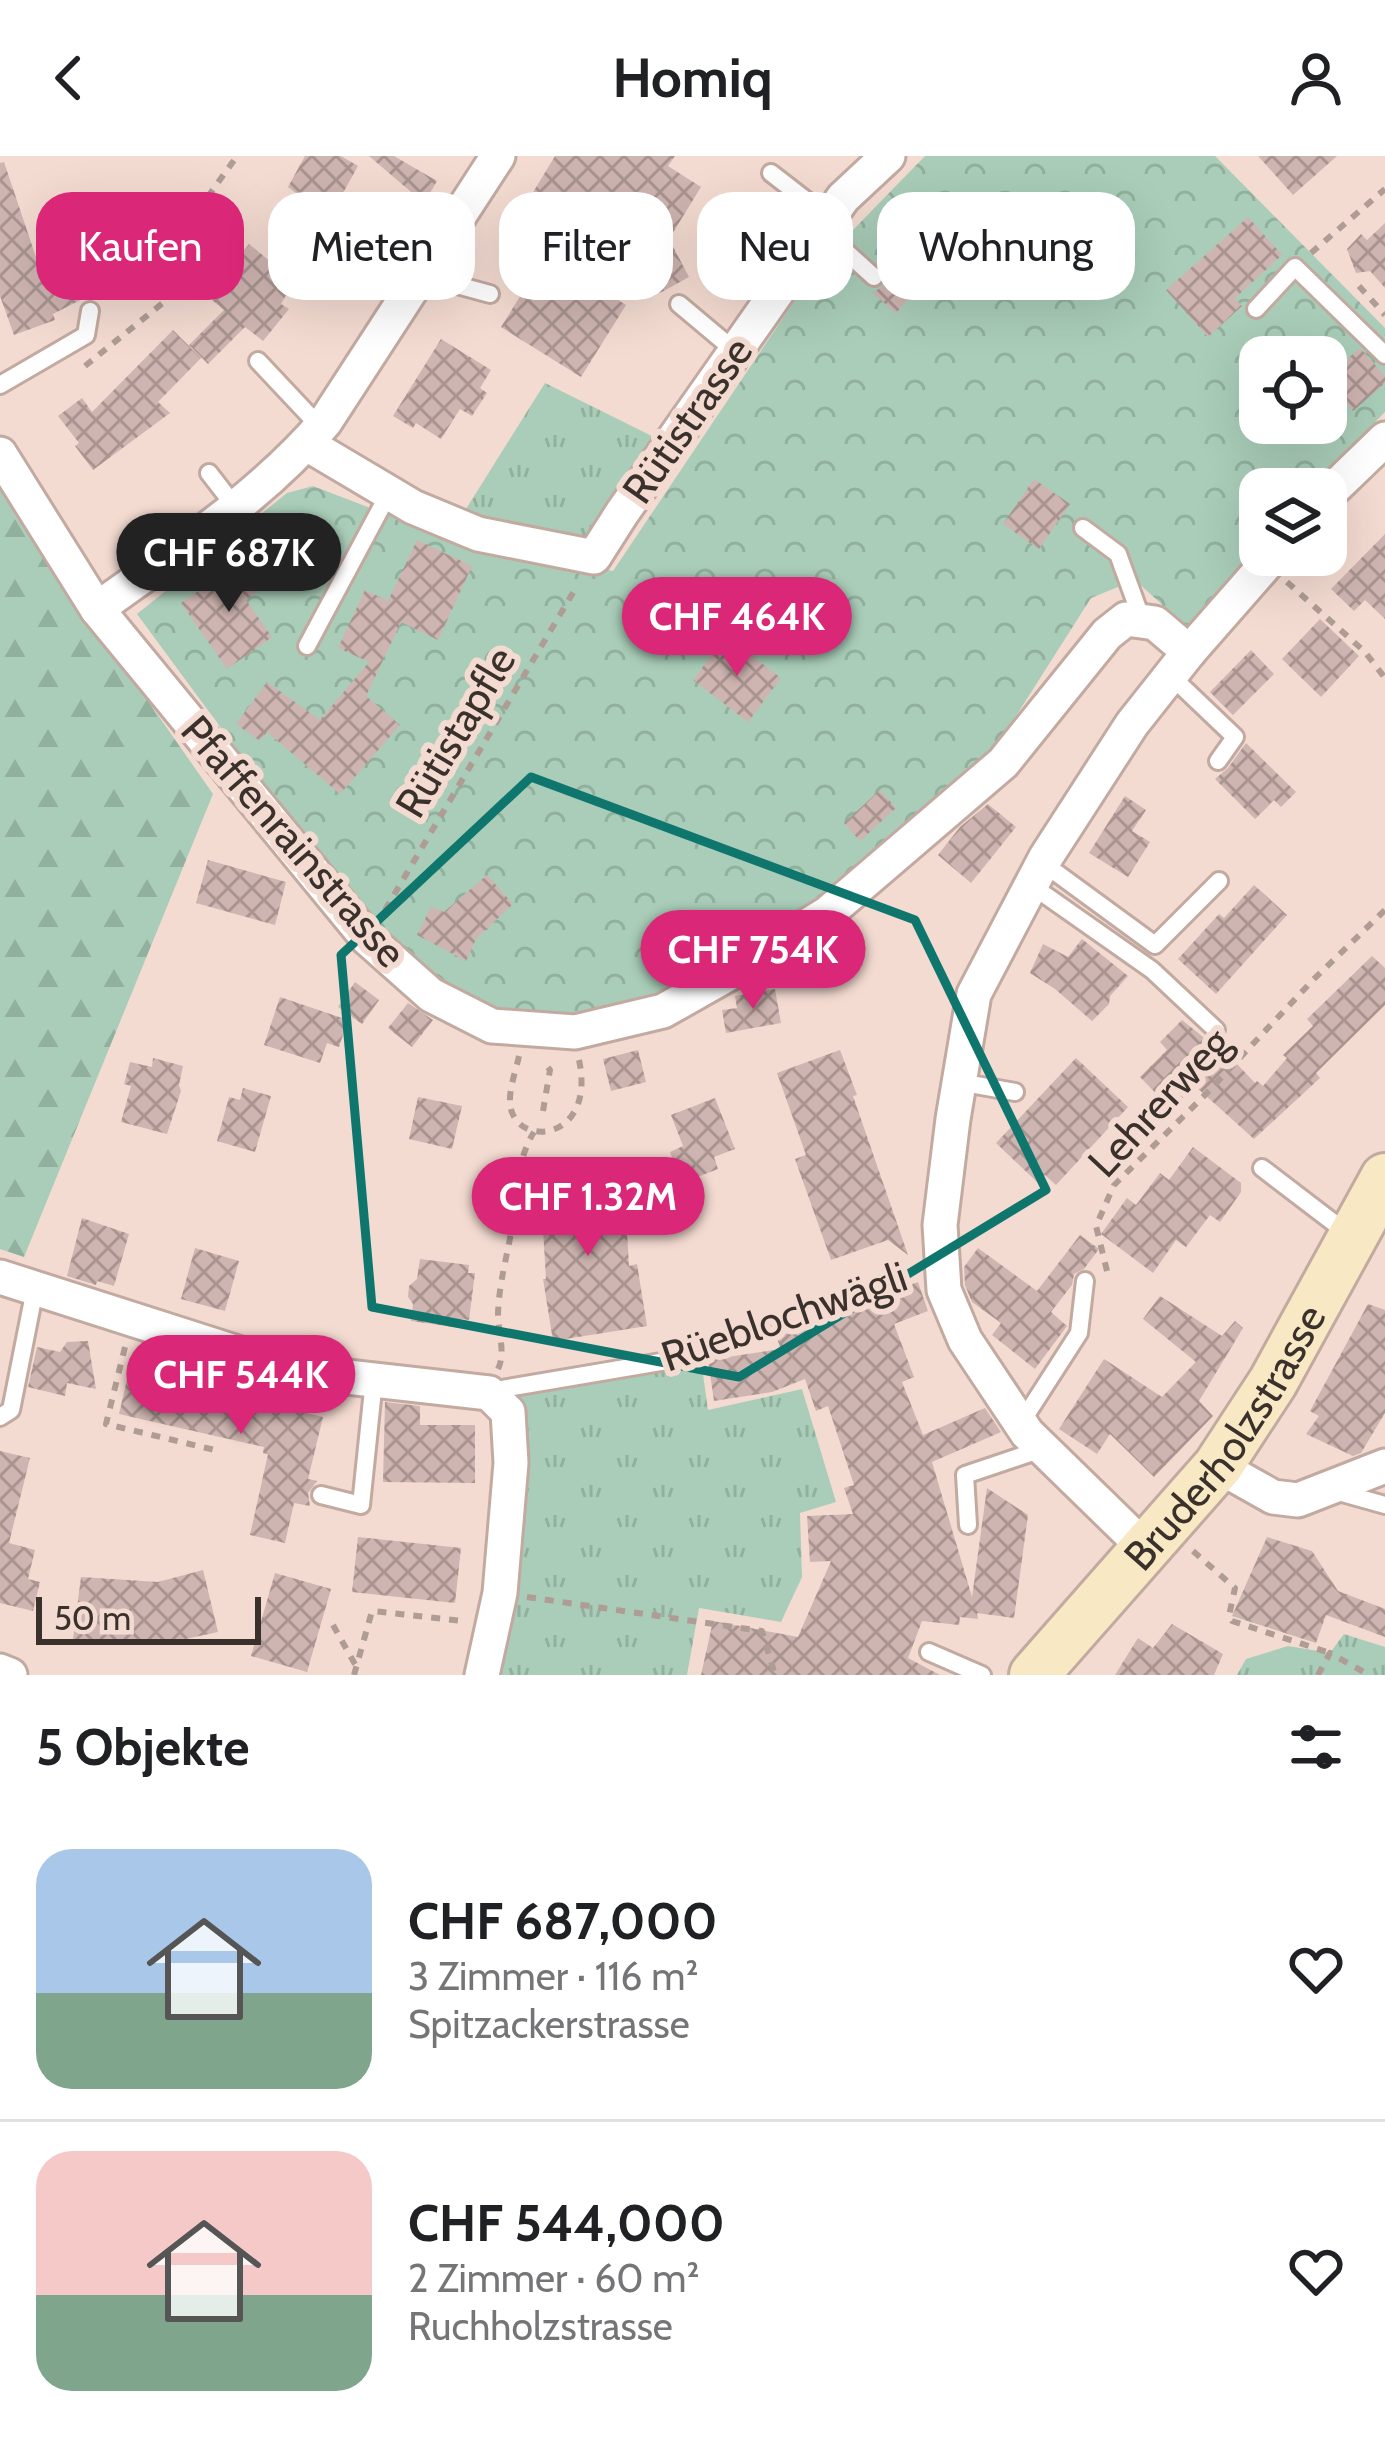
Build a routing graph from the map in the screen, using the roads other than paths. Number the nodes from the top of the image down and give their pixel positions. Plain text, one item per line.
1 (498, 156) edge
2 (888, 156) edge
3 (771, 173) dead end
4 (474, 192) edge
5 (791, 192) edge
6 (849, 192) edge
7 (853, 255) edge
8 (874, 278) dead end
9 (475, 290) edge
10 (490, 294) dead end
11 (404, 300) edge
12 (771, 300) edge
13 (679, 304) dead end
14 (1256, 309) dead end
15 (91, 310) dead end
16 (735, 351) junction
17 (1385, 355) edge
18 (258, 361) dead end
19 (0, 385) edge
20 (314, 436) junction
21 (1383, 446) edge
22 (0, 454) edge
23 (209, 473) dead end
24 (1347, 478) edge
25 (389, 493) junction
26 (236, 508) junction
27 (1083, 529) dead end
28 (1256, 576) edge
29 (97, 609) junction
30 (1142, 621) junction
31 (307, 646) dead end
32 (1180, 664) junction
33 (1218, 761) dead end
34 (1037, 874) junction
35 (1219, 881) dead end
36 (1216, 1030) dead end
37 (959, 1082) junction
38 (1015, 1092) dead end
39 (1262, 1168) dead end
40 (1385, 1178) edge
41 (1352, 1237) junction
42 (0, 1277) edge
43 (1085, 1281) dead end
44 (34, 1289) junction
45 (696, 1356) road end
46 (374, 1380) junction
47 (483, 1393) junction
48 (0, 1417) edge
49 (1032, 1436) junction
50 (1218, 1466) junction
51 (1385, 1466) edge
52 (1328, 1489) junction
53 (320, 1495) dead end
54 (1385, 1505) edge
55 (968, 1525) dead end
56 (1155, 1537) junction
57 (929, 1652) dead end
58 (0, 1671) edge
59 (10, 1675) edge
60 (482, 1675) edge
61 (982, 1675) edge
62 (1034, 1675) edge

1 - 4 street
2 - 6 street, Rütistrasse
3 - 5 lane
7 - 8 lane
9 - 10 lane
11 - 20 street
12 - 16 street, Rütistrasse
13 - 16 lane
14 - 17 lane
15 - 19 lane
16 - 25 street, Rütistrasse
18 - 20 lane
20 - 25 street
20 - 26 street
21 - 24 street
22 - 29 street, Pfaffenrainstrasse
23 - 26 lane
25 - 31 lane
26 - 29 street
27 - 30 lane
28 - 32 street
29 - 30 street, Pfaffenrainstrasse
30 - 32 street
32 - 33 lane
32 - 34 street
34 - 35 lane
34 - 36 lane
34 - 37 street
37 - 38 lane
37 - 49 street
39 - 41 lane
40 - 41 main road, Bruderholzstrasse
41 - 50 main road, Bruderholzstrasse
42 - 44 street
43 - 49 lane
44 - 46 street
44 - 48 lane
45 - 47 lane, Rüeblochwägli
46 - 47 street
46 - 53 lane
47 - 60 street
49 - 55 lane
49 - 56 street
50 - 52 street
50 - 56 main road, Bruderholzstrasse
51 - 52 street
52 - 54 lane
56 - 62 main road, Bruderholzstrasse
57 - 61 lane
58 - 59 street

